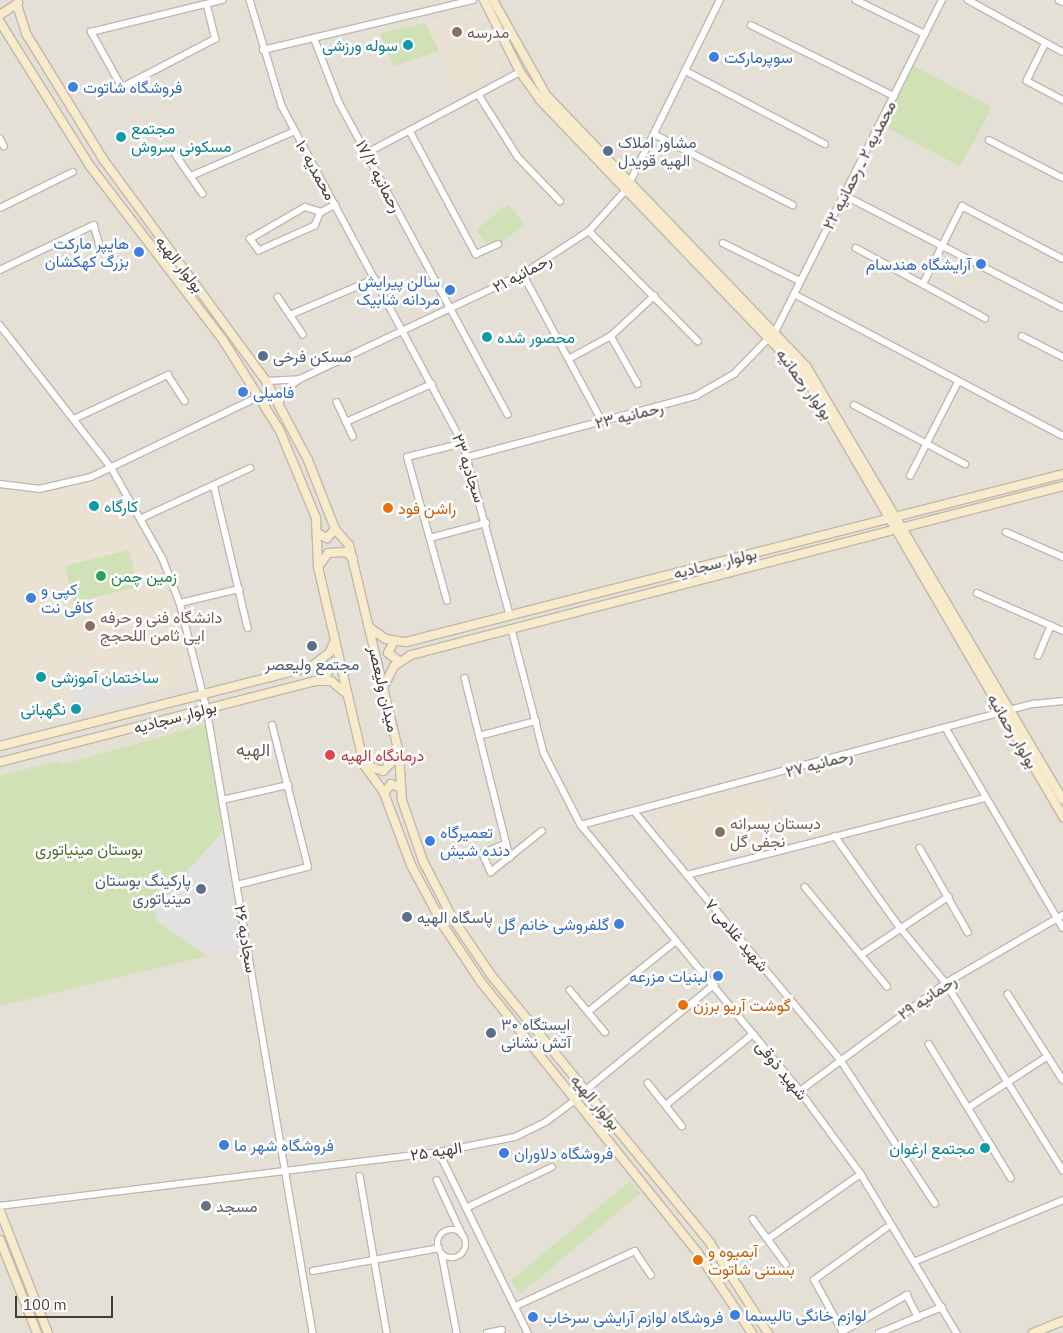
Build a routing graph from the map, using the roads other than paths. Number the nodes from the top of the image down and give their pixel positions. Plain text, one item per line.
1 (222, 0) edge
2 (250, 0) edge
3 (473, 0) edge
4 (484, 0) edge
5 (493, 0) edge
6 (720, 0) edge
7 (856, 0) edge
8 (942, 0) edge
9 (968, 0) edge
10 (1059, 0) edge
11 (18, 2) edge
12 (1063, 2) edge
13 (207, 4) junction
14 (0, 15) edge
15 (0, 22) edge
16 (752, 25) dead end
17 (925, 34) junction
18 (314, 40) junction
19 (1046, 43) junction
20 (263, 50) junction
21 (1063, 52) edge
22 (520, 72) junction
23 (686, 72) junction
24 (479, 95) junction
25 (894, 96) junction
26 (1063, 100) edge
27 (295, 131) junction
28 (410, 131) junction
29 (654, 134) junction
30 (0, 138) edge
31 (989, 140) dead end
32 (826, 144) dead end
33 (3, 146) edge
34 (367, 153) junction
35 (176, 155) dead end
36 (73, 172) dead end
37 (191, 176) junction
38 (1063, 178) edge
39 (627, 188) junction
40 (203, 194) dead end
41 (844, 195) junction
42 (560, 200) dead end
43 (335, 204) junction
44 (793, 205) dead end
45 (0, 208) edge
46 (321, 212) junction
47 (589, 231) junction
48 (723, 243) dead end
49 (498, 244) dead end
50 (941, 247) junction
51 (856, 248) dead end
52 (101, 250) dead end
53 (1063, 259) edge
54 (0, 270) edge
55 (523, 274) junction
56 (375, 279) junction
57 (800, 281) junction
58 (923, 284) junction
59 (794, 294) junction
60 (278, 296) dead end
61 (654, 296) junction
62 (1063, 308) edge
63 (449, 309) junction
64 (290, 315) junction
65 (986, 318) dead end
66 (0, 325) edge
67 (776, 330) junction
68 (402, 332) junction
69 (2, 333) edge
70 (304, 334) dead end
71 (611, 336) junction
72 (1022, 336) dead end
73 (770, 337) junction
74 (698, 341) dead end
75 (1063, 357) edge
76 (569, 360) junction
77 (300, 379) junction
78 (266, 381) junction
79 (958, 382) junction
80 (432, 384) junction
81 (638, 384) dead end
82 (260, 396) junction
83 (185, 401) dead end
84 (337, 402) dead end
85 (279, 404) junction
86 (854, 406) dead end
87 (508, 414) dead end
88 (74, 419) junction
89 (602, 421) junction
90 (346, 422) junction
91 (353, 436) dead end
92 (1063, 436) edge
93 (463, 443) junction
94 (926, 444) junction
95 (468, 457) junction
96 (965, 464) dead end
97 (111, 467) junction
98 (250, 468) dead end
99 (1063, 474) edge
100 (910, 476) dead end
101 (0, 484) edge
102 (214, 485) junction
103 (1063, 486) edge
104 (898, 516) junction
105 (142, 518) junction
106 (887, 518) junction
107 (486, 523) junction
108 (905, 528) junction
109 (335, 529) junction
110 (895, 531) junction
111 (1006, 532) dead end
112 (319, 534) junction
113 (430, 538) junction
114 (1063, 557) edge
115 (353, 558) junction
116 (318, 567) junction
117 (239, 590) junction
118 (977, 593) dead end
119 (447, 601) dead end
120 (180, 603) junction
121 (510, 615) junction
122 (1051, 626) junction
123 (248, 628) dead end
124 (370, 628) junction
125 (512, 630) junction
126 (1063, 631) edge
127 (334, 640) junction
128 (394, 641) junction
129 (1038, 656) dead end
130 (399, 661) junction
131 (320, 662) junction
132 (465, 678) dead end
133 (324, 680) junction
134 (384, 686) junction
135 (204, 693) junction
136 (346, 694) junction
137 (1063, 701) edge
138 (207, 708) junction
139 (1012, 711) junction
140 (1003, 714) junction
141 (536, 721) junction
142 (272, 725) dead end
143 (946, 730) junction
144 (479, 736) junction
145 (0, 746) edge
146 (399, 754) junction
147 (0, 762) edge
148 (364, 765) junction
149 (288, 785) junction
150 (401, 788) junction
151 (384, 793) junction
152 (985, 798) junction
153 (222, 800) junction
154 (1063, 800) edge
155 (634, 811) junction
156 (1063, 817) edge
157 (581, 825) junction
158 (542, 831) dead end
159 (835, 836) junction
160 (506, 844) junction
161 (920, 848) dead end
162 (510, 858) junction
163 (687, 875) junction
164 (236, 885) junction
165 (805, 887) dead end
166 (948, 896) junction
167 (1060, 917) edge
168 (899, 926) junction
169 (1063, 928) edge
170 (968, 932) dead end
171 (676, 941) junction
172 (861, 955) junction
173 (946, 983) junction
174 (714, 985) junction
175 (887, 986) dead end
176 (570, 990) dead end
177 (1008, 994) dead end
178 (588, 1012) junction
179 (605, 1032) dead end
180 (753, 1034) junction
181 (928, 1044) dead end
182 (1048, 1056) junction
183 (840, 1058) junction
184 (1063, 1080) edge
185 (1008, 1082) junction
186 (648, 1083) dead end
187 (586, 1090) junction
188 (800, 1091) junction
189 (576, 1099) junction
190 (666, 1105) junction
191 (968, 1108) junction
192 (682, 1126) dead end
193 (439, 1152) junction
194 (552, 1167) dead end
195 (284, 1170) junction
196 (1063, 1170) edge
197 (861, 1174) junction
198 (360, 1176) dead end
199 (1011, 1178) dead end
200 (437, 1180) dead end
201 (1063, 1200) edge
202 (935, 1203) dead end
203 (0, 1206) edge
204 (466, 1208) junction
205 (0, 1211) edge
206 (752, 1219) dead end
207 (886, 1228) dead end
208 (462, 1234) junction
209 (768, 1239) junction
210 (0, 1240) edge
211 (438, 1248) junction
212 (442, 1254) junction
213 (375, 1258) junction
214 (916, 1261) junction
215 (786, 1264) dead end
216 (314, 1271) dead end
217 (651, 1275) dead end
218 (516, 1306) junction
219 (942, 1307) junction
220 (918, 1317) junction
221 (1063, 1321) edge
222 (502, 1330) dead end
223 (37, 1333) edge
224 (48, 1333) edge
225 (313, 1333) edge
226 (387, 1333) edge
227 (457, 1333) edge
228 (487, 1333) edge
229 (528, 1333) edge
230 (752, 1333) edge
231 (768, 1333) edge
232 (842, 1333) edge
233 (879, 1333) edge
234 (957, 1333) edge
235 (1033, 1333) edge

1 - 13 street
2 - 20 street, محمدیه ۱۰
3 - 18 street
4 - 22 main road, بولوار رحمانیه
5 - 39 main road, بولوار رحمانیه
6 - 23 street, رحمانیه ۲۱
7 - 17 street
8 - 17 street, محمدیه ۲ ـ رحمانیه ۲۲
9 - 19 street
10 - 12 street
11 - 14 main road
11 - 78 main road, بولوار الهیه
13 - 13 street
15 - 82 main road, بولوار الهیه
16 - 25 street
17 - 25 street, محمدیه ۲ ـ رحمانیه ۲۲
18 - 20 street
18 - 34 street, رحمانیه ۱۷/۲
19 - 21 street
19 - 26 street
20 - 27 street, محمدیه ۱۰
22 - 24 street
22 - 39 main road, بولوار رحمانیه
23 - 29 street, رحمانیه ۲۱
23 - 32 street
24 - 28 street
24 - 42 street
25 - 41 street, محمدیه ۲ ـ رحمانیه ۲۲
27 - 37 street
27 - 43 street, محمدیه ۱۰
28 - 34 street
28 - 49 street
29 - 39 street, رحمانیه ۲۱
29 - 44 street
30 - 33 street
31 - 38 street
34 - 63 street, رحمانیه ۱۷/۲
35 - 37 street
36 - 45 street
37 - 40 street
39 - 47 street, رحمانیه ۲۱
39 - 67 main road, بولوار رحمانیه
39 - 73 main road, بولوار رحمانیه
41 - 50 street
41 - 57 street, محمدیه ۲ ـ رحمانیه ۲۲
43 - 46 street
43 - 56 street, محمدیه ۱۰
46 - 46 street
47 - 55 street, رحمانیه ۲۱
47 - 61 street
48 - 57 street
50 - 53 street
50 - 58 street
50 - 62 street
51 - 58 street
52 - 54 street
55 - 63 street, رحمانیه ۲۱
55 - 76 street
56 - 64 street
56 - 68 street, محمدیه ۱۰
57 - 59 street, محمدیه ۲ ـ رحمانیه ۲۲
58 - 65 street
59 - 67 street, محمدیه ۲ ـ رحمانیه ۲۲
59 - 79 street
60 - 64 street
61 - 71 street
61 - 74 street
63 - 68 street, رحمانیه ۲۱
63 - 87 street, رحمانیه ۱۷/۲
64 - 70 street
66 - 69 street, سجادیه ۲۶
67 - 104 main road, بولوار رحمانیه
68 - 77 street, رحمانیه ۲۱
68 - 80 street, سجادیه ۲۳
69 - 88 street, سجادیه ۲۶
71 - 76 street
71 - 81 street
72 - 75 street
73 - 89 street, رحمانیه ۲۳
73 - 106 main road, بولوار رحمانیه
76 - 89 street
77 - 78 street
77 - 85 street
78 - 85 main road, بولوار الهیه
79 - 92 street
79 - 94 street
80 - 90 street
80 - 93 street, سجادیه ۲۳
82 - 97 street
82 - 112 main road, بولوار الهیه
83 - 88 street
84 - 90 street
85 - 109 main road, بولوار الهیه
86 - 94 street
88 - 97 street, سجادیه ۲۶
89 - 95 street, رحمانیه ۲۳
90 - 91 street
93 - 95 street, سجادیه ۲۳
93 - 113 street
94 - 96 street
94 - 100 street
95 - 107 street, سجادیه ۲۳
97 - 101 street
97 - 105 street, سجادیه ۲۶
98 - 102 street
99 - 104 main road, بولوار سجادیه
102 - 105 street
102 - 117 street
103 - 108 main road, بولوار سجادیه
104 - 106 main road, بولوار سجادیه
104 - 108 main road, بولوار رحمانیه
105 - 120 street, سجادیه ۲۶
106 - 110 main road, بولوار رحمانیه
106 - 121 main road, بولوار سجادیه
107 - 113 street
107 - 121 street, سجادیه ۲۳
108 - 110 main road, بولوار سجادیه
108 - 139 main road, بولوار رحمانیه
109 - 112 main road
109 - 115 main road, میدان ولیعصر
110 - 125 main road, بولوار سجادیه
110 - 140 main road, بولوار رحمانیه
111 - 114 street
112 - 116 main road
113 - 119 street
115 - 116 main road
115 - 124 main road, میدان ولیعصر
116 - 127 main road
117 - 120 street
117 - 123 street
118 - 122 street
120 - 135 street, سجادیه ۲۶
121 - 128 main road, بولوار سجادیه
122 - 126 street
122 - 129 street
124 - 128 main road
124 - 134 main road, میدان ولیعصر
125 - 130 main road, بولوار سجادیه
125 - 141 street, شهید ذوقی
127 - 131 main road
127 - 136 main road
128 - 130 main road
130 - 134 main road
131 - 133 main road
131 - 135 main road, بولوار سجادیه
132 - 144 street
133 - 136 main road
133 - 138 main road, بولوار سجادیه
134 - 146 main road, میدان ولیعصر
135 - 138 street, سجادیه ۲۶
135 - 145 main road, بولوار سجادیه
136 - 148 main road
137 - 139 street, رحمانیه ۲۷
138 - 147 main road, بولوار سجادیه
138 - 153 street, سجادیه ۲۶
139 - 140 street, رحمانیه ۲۷
139 - 154 main road, بولوار رحمانیه
140 - 143 street, رحمانیه ۲۷
140 - 156 main road, بولوار رحمانیه
141 - 144 street
141 - 157 street, شهید ذوقی
142 - 149 street
143 - 152 street
143 - 155 street, رحمانیه ۲۷
144 - 160 street
146 - 148 main road, میدان ولیعصر
146 - 150 main road, بولوار الهیه
148 - 151 main road, بولوار الهیه
149 - 153 street
149 - 164 street
150 - 151 main road
150 - 187 main road, بولوار الهیه
151 - 189 main road, بولوار الهیه
152 - 159 street
152 - 167 street
153 - 164 street, سجادیه ۲۶
155 - 157 street, رحمانیه ۲۷
155 - 163 street, شهید غلامی ۷
157 - 171 street, شهید ذوقی
158 - 162 street
159 - 163 street
159 - 168 street
160 - 162 street
160 - 162 street
161 - 166 street
163 - 183 street, شهید غلامی ۷
164 - 195 street, سجادیه ۲۶
165 - 172 street
166 - 168 street
166 - 170 street
167 - 169 street
167 - 173 street, رحمانیه ۲۹
168 - 172 street
168 - 173 street
171 - 174 street, شهید ذوقی
171 - 178 street
172 - 175 street
173 - 183 street, رحمانیه ۲۹
173 - 185 street
174 - 180 street, شهید ذوقی
174 - 187 street
176 - 178 street
177 - 182 street
178 - 179 street
180 - 188 street, شهید ذوقی
180 - 190 street
181 - 191 street
182 - 184 street
182 - 185 street
183 - 188 street, رحمانیه ۲۹
183 - 202 street, شهید غلامی ۷
185 - 191 street
185 - 196 street
186 - 190 street
187 - 189 main road
187 - 231 main road, بولوار الهیه
188 - 197 street, شهید ذوقی
189 - 193 street, الهیه ۲۵
189 - 230 main road, بولوار الهیه
190 - 192 street
191 - 199 street
193 - 195 street, الهیه ۲۵
193 - 204 street
194 - 204 street
195 - 203 street, الهیه ۲۵
195 - 225 street, سجادیه ۲۶
197 - 209 street
197 - 214 street, شهید ذوقی
198 - 213 street
200 - 208 street
201 - 214 street
204 - 218 street
205 - 224 main road
206 - 209 street
207 - 232 street
208 - 211 street
208 - 212 street
209 - 215 street
210 - 223 main road
211 - 212 street
211 - 213 street
212 - 227 street
213 - 216 street
213 - 226 street
214 - 219 street, شهید ذوقی
217 - 218 street
218 - 229 street
219 - 220 street
219 - 234 street, شهید ذوقی
220 - 232 street
220 - 233 street
221 - 235 main road
222 - 228 street

